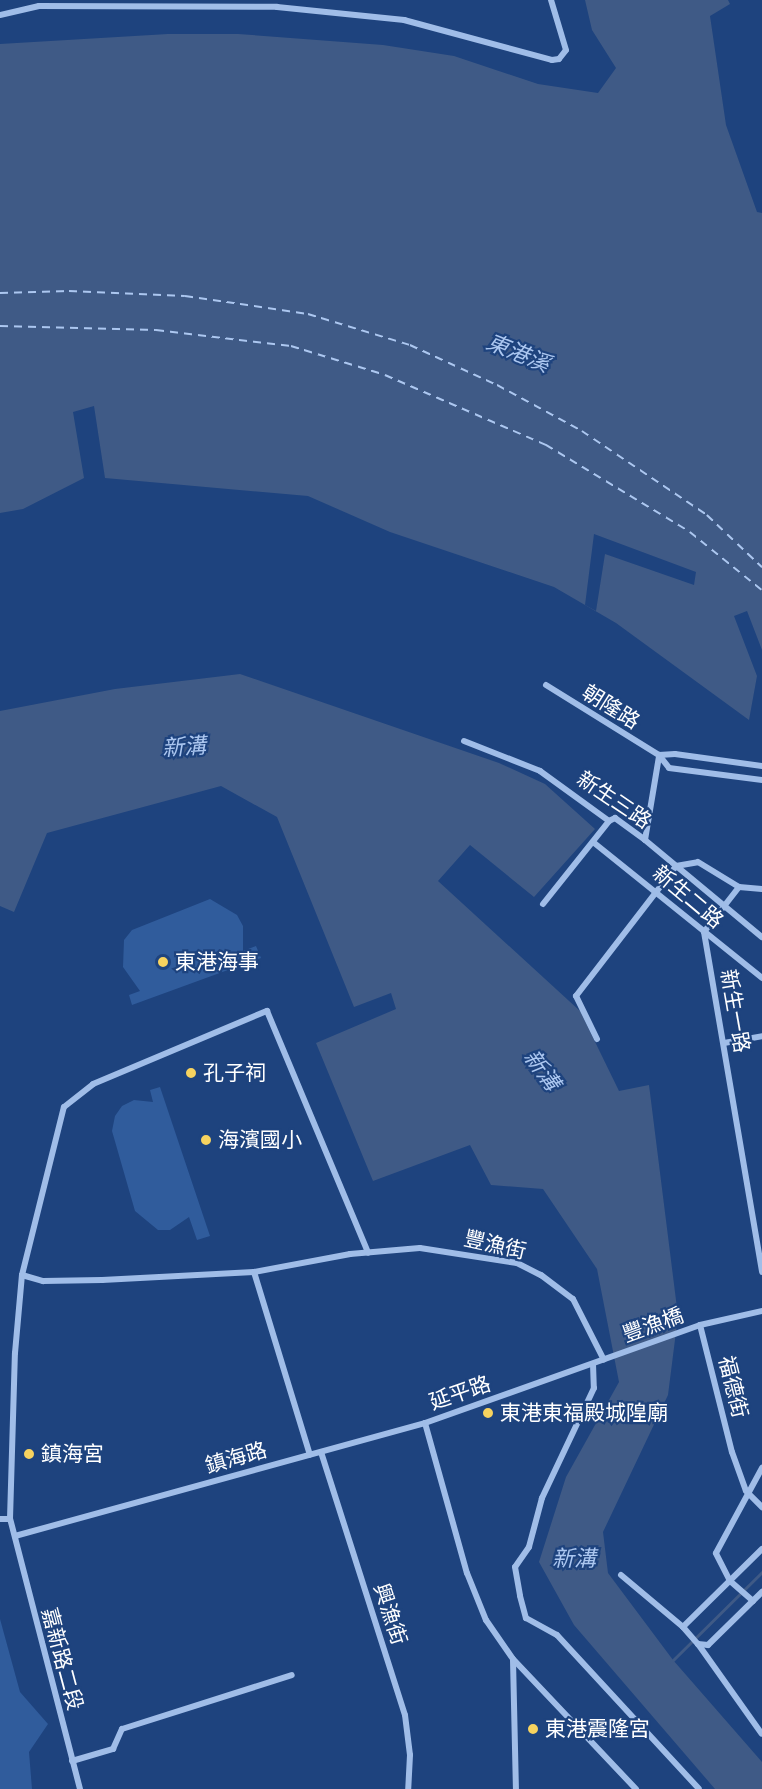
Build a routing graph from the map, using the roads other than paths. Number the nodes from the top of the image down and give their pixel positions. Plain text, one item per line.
1 (551, 0) edge
2 (0, 15) edge
3 (546, 685) dead end
4 (464, 741) dead end
5 (659, 756) junction
6 (762, 766) edge
7 (762, 780) edge
8 (609, 821) junction
9 (645, 840) junction
10 (593, 842) junction
11 (676, 866) junction
12 (739, 887) junction
13 (762, 889) edge
14 (656, 892) junction
15 (543, 904) dead end
16 (724, 907) junction
17 (704, 932) junction
18 (762, 937) edge
19 (762, 978) edge
20 (762, 1036) edge
21 (597, 1039) dead end
22 (724, 1043) junction
23 (762, 1222) edge
24 (753, 1226) junction
25 (368, 1253) junction
26 (254, 1272) junction
27 (762, 1272) edge
28 (22, 1275) junction
29 (762, 1311) edge
30 (700, 1325) junction
31 (617, 1356) joint
32 (604, 1360) junction
33 (594, 1364) junction
34 (425, 1423) junction
35 (321, 1452) junction
36 (310, 1455) junction
37 (762, 1468) edge
38 (746, 1491) junction
39 (762, 1507) edge
40 (0, 1519) edge
41 (10, 1519) junction
42 (15, 1536) junction
43 (762, 1549) edge
44 (621, 1575) dead end
45 (730, 1581) junction
46 (762, 1592) edge
47 (753, 1601) junction
48 (685, 1629) junction
49 (698, 1644) junction
50 (513, 1659) junction
51 (292, 1675) dead end
52 (762, 1734) edge
53 (72, 1761) junction
54 (80, 1789) edge
55 (408, 1789) edge
56 (516, 1789) edge
57 (636, 1789) edge
58 (699, 1789) edge

1 - 2 street
3 - 5 street, 朝隆路
4 - 8 street, 新生三路
5 - 6 street
5 - 7 street, 朝隆路
5 - 9 street
8 - 9 street, 新生三路
8 - 10 street
9 - 11 street, 新生三路
10 - 14 street, 新生二路
10 - 15 street
11 - 12 street
11 - 14 street
11 - 16 street, 新生三路
12 - 13 street
12 - 16 street
14 - 17 street, 新生二路
14 - 21 street
16 - 17 street
16 - 18 street, 新生三路
17 - 19 street, 新生二路
17 - 22 street, 新生一路
20 - 22 street
22 - 24 street, 新生一路
23 - 24 street
24 - 27 street, 新生一路
25 - 26 street, 豐漁街
25 - 28 street
25 - 32 street, 豐漁街
26 - 28 street
26 - 36 street
28 - 41 street
29 - 30 street
30 - 31 street, 豐漁橋
30 - 38 street, 福德街
31 - 32 street, 延平路
32 - 33 street, 延平路
33 - 34 street, 延平路
33 - 58 street
34 - 35 street, 延平路
34 - 50 street
35 - 36 street, 延平路
35 - 55 street, 興漁街
36 - 42 street, 鎮海路
37 - 38 street
38 - 39 street, 福德街
38 - 45 street
40 - 41 street
41 - 42 street
42 - 53 street, 嘉新路二段
43 - 45 street
44 - 48 street
45 - 47 street
45 - 48 street
46 - 47 street
47 - 49 street
48 - 49 street
49 - 52 street
50 - 56 street
50 - 57 street
51 - 53 street
53 - 54 street, 嘉新路二段

